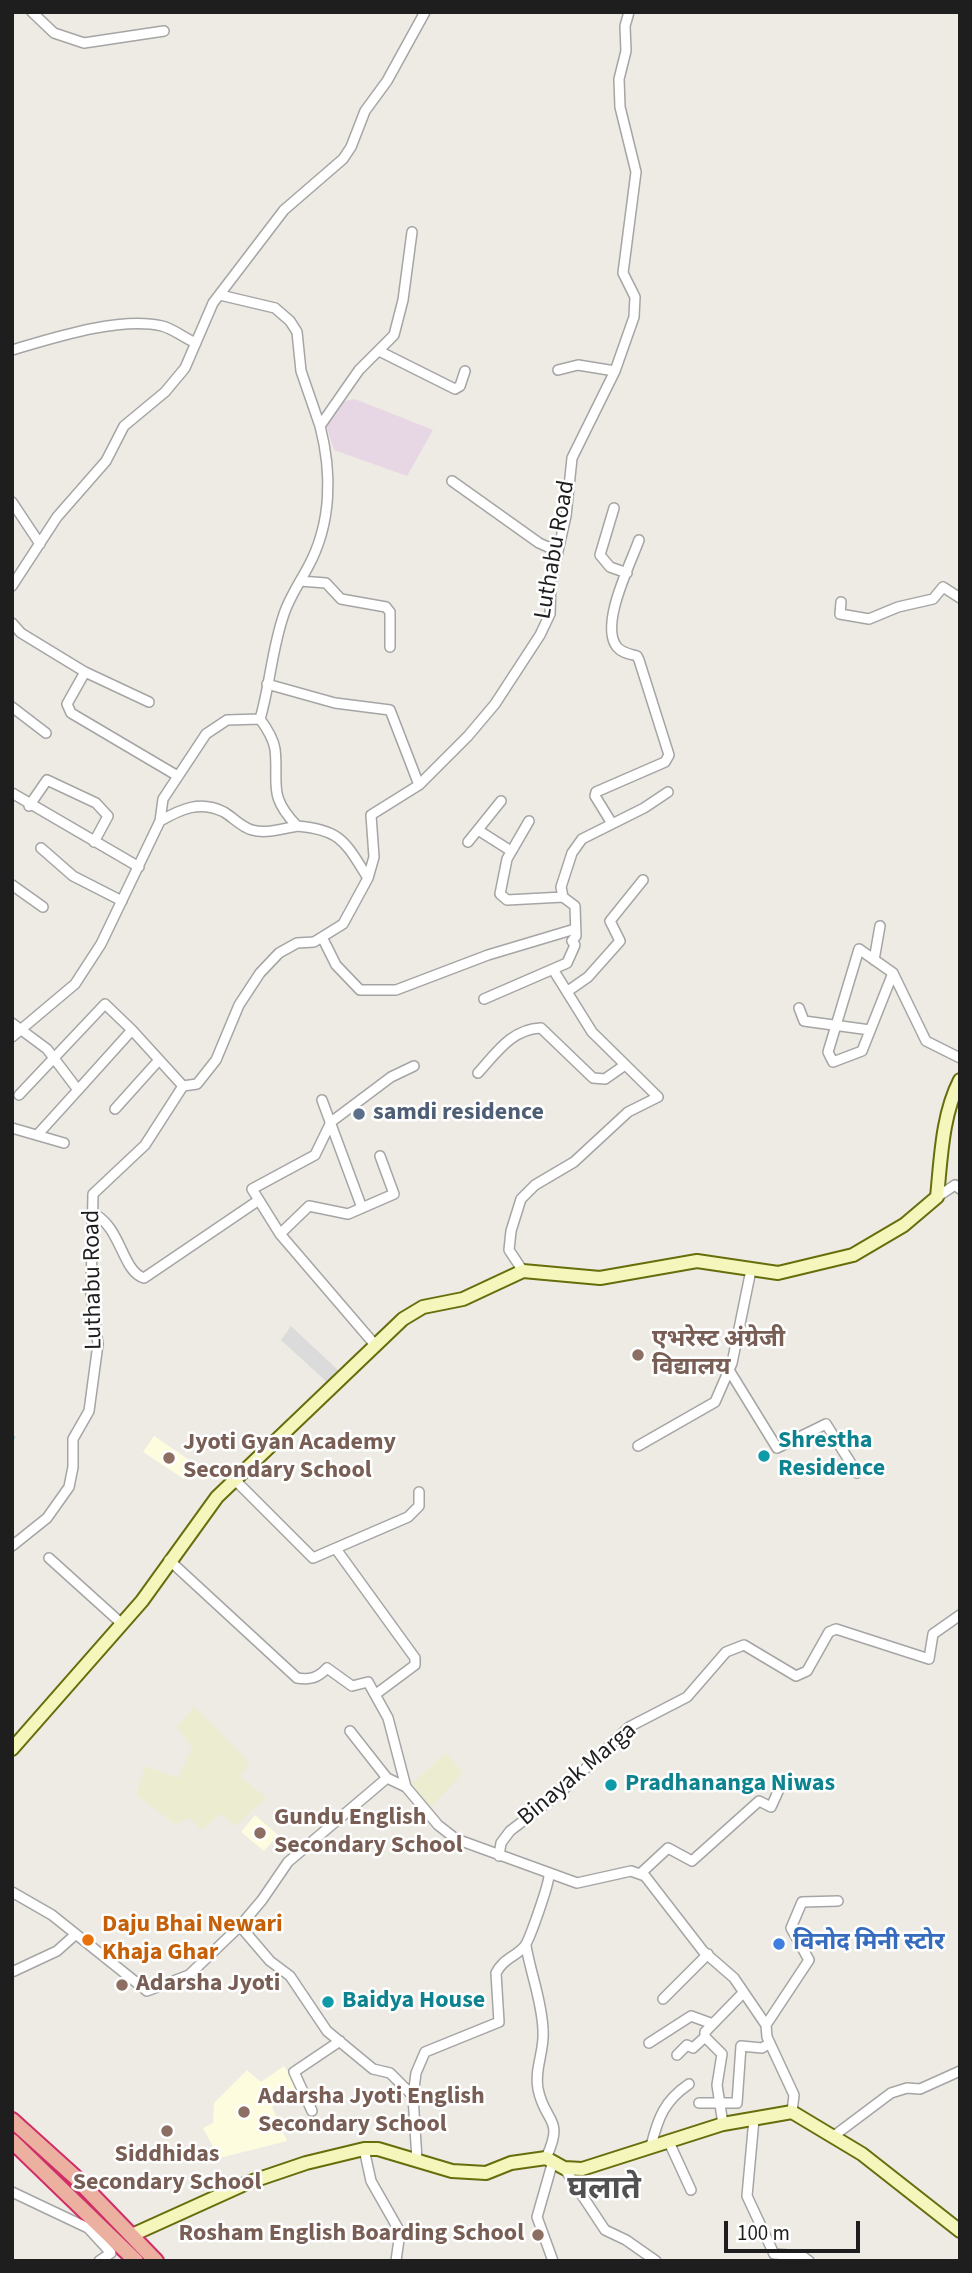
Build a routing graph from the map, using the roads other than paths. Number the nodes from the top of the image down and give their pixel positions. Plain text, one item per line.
1 (32, 12) edge
2 (425, 12) edge
3 (629, 12) edge
4 (164, 30) dead end
5 (412, 232) dead end
6 (220, 295) junction
7 (196, 343) junction
8 (12, 350) edge
9 (379, 351) junction
10 (558, 370) dead end
11 (465, 371) dead end
12 (615, 371) junction
13 (320, 426) junction
14 (452, 481) dead end
15 (12, 502) edge
16 (614, 508) dead end
17 (639, 540) dead end
18 (40, 544) junction
19 (557, 551) junction
20 (627, 573) junction
21 (300, 581) junction
22 (12, 586) edge
23 (960, 598) edge
24 (841, 602) dead end
25 (12, 624) edge
26 (390, 647) dead end
27 (85, 671) junction
28 (267, 684) junction
29 (149, 702) dead end
30 (12, 707) edge
31 (260, 719) junction
32 (46, 733) dead end
33 (176, 775) junction
34 (419, 785) junction
35 (668, 792) dead end
36 (12, 793) edge
37 (500, 801) dead end
38 (29, 806) junction
39 (160, 821) junction
40 (529, 821) dead end
41 (611, 822) junction
42 (296, 826) junction
43 (478, 830) junction
44 (94, 842) junction
45 (468, 842) dead end
46 (41, 848) dead end
47 (511, 851) junction
48 (139, 867) junction
49 (368, 878) junction
50 (643, 880) dead end
51 (12, 886) edge
52 (564, 897) junction
53 (122, 901) junction
54 (43, 907) dead end
55 (880, 926) dead end
56 (575, 929) junction
57 (322, 937) junction
58 (874, 960) junction
59 (554, 971) junction
60 (893, 973) junction
61 (568, 991) junction
62 (484, 999) dead end
63 (799, 1008) dead end
64 (12, 1023) edge
65 (837, 1024) junction
66 (22, 1028) junction
67 (132, 1030) junction
68 (870, 1030) junction
69 (12, 1037) edge
70 (960, 1058) edge
71 (52, 1059) junction
72 (159, 1060) junction
73 (625, 1065) junction
74 (414, 1066) dead end
75 (478, 1073) dead end
76 (960, 1080) edge
77 (183, 1086) junction
78 (78, 1090) junction
79 (19, 1095) dead end
80 (323, 1100) dead end
81 (115, 1109) dead end
82 (331, 1122) junction
83 (12, 1128) edge
84 (39, 1133) junction
85 (64, 1143) dead end
86 (380, 1156) dead end
87 (960, 1189) edge
88 (937, 1197) junction
89 (259, 1200) junction
90 (362, 1208) junction
91 (92, 1213) junction
92 (280, 1234) junction
93 (751, 1270) junction
94 (523, 1271) junction
95 (376, 1346) junction
96 (729, 1370) junction
97 (638, 1446) dead end
98 (857, 1473) dead end
99 (234, 1480) junction
100 (419, 1492) dead end
101 (12, 1546) edge
102 (336, 1549) junction
103 (49, 1558) dead end
104 (169, 1560) junction
105 (960, 1615) edge
106 (121, 1623) junction
107 (376, 1694) junction
108 (350, 1731) dead end
109 (14, 1741) edge
110 (387, 1778) junction
111 (781, 1785) dead end
112 (407, 1787) junction
113 (499, 1856) junction
114 (640, 1874) junction
115 (550, 1875) junction
116 (12, 1892) edge
117 (838, 1901) dead end
118 (240, 1926) junction
119 (76, 1934) junction
120 (526, 1946) junction
121 (708, 1954) junction
122 (12, 1972) edge
123 (744, 1993) junction
124 (663, 1998) dead end
125 (713, 2024) junction
126 (766, 2025) junction
127 (705, 2037) junction
128 (340, 2040) junction
129 (649, 2043) dead end
130 (770, 2043) junction
131 (677, 2055) dead end
132 (960, 2071) edge
133 (689, 2084) dead end
134 (413, 2096) junction
135 (719, 2102) junction
136 (699, 2103) dead end
137 (312, 2111) dead end
138 (792, 2112) junction
139 (754, 2119) junction
140 (12, 2120) edge
141 (723, 2124) junction
142 (835, 2135) junction
143 (668, 2140) junction
144 (12, 2141) edge
145 (651, 2146) junction
146 (364, 2149) junction
147 (417, 2160) junction
148 (554, 2163) junction
149 (691, 2190) dead end
150 (12, 2192) edge
151 (960, 2231) edge
152 (132, 2235) junction
153 (99, 2261) edge
154 (136, 2261) edge
155 (156, 2261) edge
156 (396, 2261) edge
157 (553, 2261) edge
158 (656, 2261) edge
159 (809, 2261) edge

1 - 4 street
2 - 6 street
3 - 12 street, Luthabu Road
5 - 9 street
6 - 7 street
6 - 13 street
7 - 8 street
7 - 18 street
9 - 11 street
9 - 13 street
10 - 12 street
12 - 19 street, Luthabu Road
13 - 21 street
14 - 19 street
15 - 18 street
16 - 20 street
17 - 20 street
18 - 22 street
19 - 34 street, Luthabu Road
20 - 41 street
21 - 26 street
21 - 28 street
23 - 24 street
25 - 27 street
27 - 29 street
27 - 33 street
28 - 31 street
28 - 34 street
30 - 32 street
31 - 33 street
31 - 42 street
33 - 39 street
34 - 49 street, Luthabu Road
35 - 41 street
36 - 38 street
37 - 43 street
38 - 44 street
38 - 44 street
39 - 42 street
39 - 48 street
40 - 47 street
41 - 52 street
42 - 49 street
43 - 45 street
43 - 47 street
44 - 48 street
46 - 53 street
47 - 52 street
48 - 53 street
49 - 57 street, Luthabu Road
50 - 61 street
51 - 54 street
52 - 56 street
53 - 66 street
55 - 58 street
56 - 57 street
56 - 59 street
57 - 77 street, Luthabu Road
58 - 60 street
58 - 65 street
59 - 61 street
59 - 62 street
60 - 68 street
60 - 70 street
61 - 73 street
63 - 65 street
64 - 66 street
65 - 68 street
65 - 68 street
66 - 69 street
66 - 71 street
67 - 71 street
67 - 72 street
67 - 78 street
71 - 78 street
71 - 79 street
72 - 77 street
72 - 81 street
73 - 75 street
73 - 94 street
74 - 82 street
76 - 88 main road
77 - 91 street, Luthabu Road
78 - 84 street
80 - 82 street
82 - 89 street
82 - 90 street
83 - 84 street
84 - 85 street
86 - 90 street
87 - 88 street
88 - 93 main road
89 - 91 street
89 - 92 street
90 - 92 street
91 - 101 street, Luthabu Road
92 - 95 street
93 - 94 main road
93 - 96 street
94 - 95 main road
95 - 99 main road
96 - 97 street
96 - 98 street
99 - 102 street
99 - 104 main road
100 - 102 street
102 - 107 street
103 - 106 street
104 - 106 main road
104 - 107 street
105 - 113 street, Binayak Marga
106 - 109 main road
107 - 112 street
108 - 110 street
110 - 112 street
110 - 118 street
111 - 114 street
112 - 113 street
113 - 115 street
114 - 115 street
114 - 121 street
115 - 120 street
116 - 119 street
117 - 126 street
118 - 119 street
118 - 128 street
119 - 122 street
120 - 134 street
120 - 148 street
121 - 123 street
121 - 124 street
123 - 125 street
123 - 126 street
125 - 127 street
125 - 129 street
126 - 130 street
127 - 131 street
127 - 135 street
128 - 134 street
128 - 137 street
130 - 135 street
130 - 138 street
132 - 142 street
133 - 145 street
134 - 147 street
135 - 136 street
135 - 141 street
138 - 139 main road
138 - 142 main road
139 - 141 main road
139 - 159 street
140 - 152 highway
141 - 143 main road
142 - 151 main road
143 - 145 main road
143 - 149 street
144 - 154 highway
145 - 148 main road
146 - 147 main road
146 - 152 main road
146 - 156 street
147 - 148 main road
148 - 157 street
148 - 158 street
150 - 153 street
152 - 155 highway

